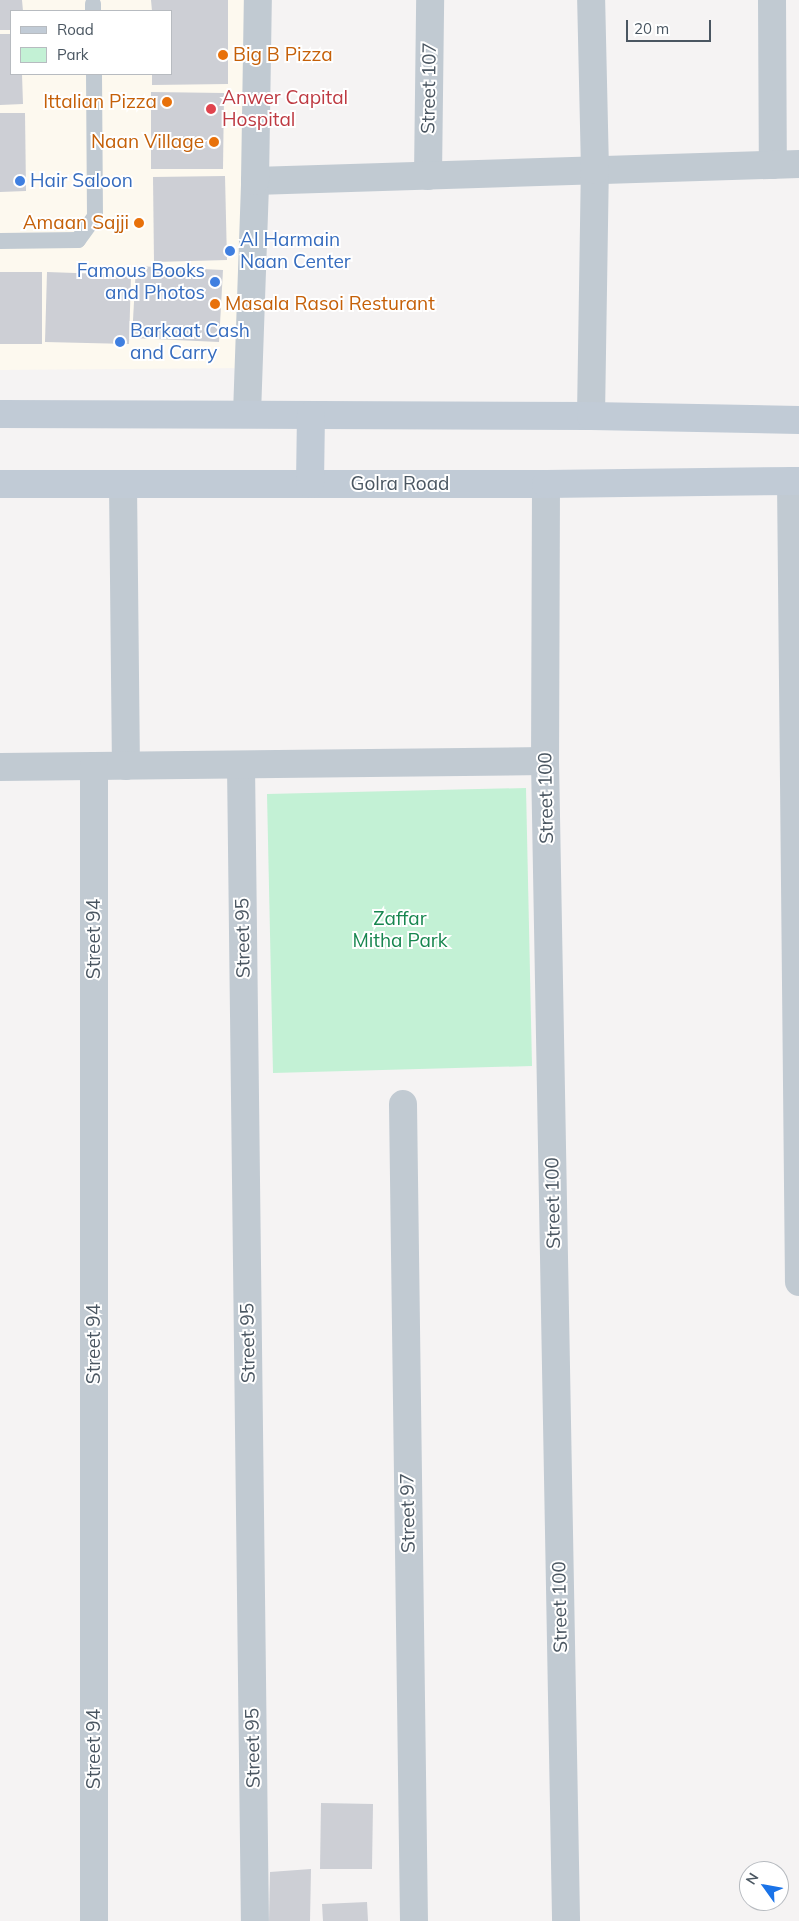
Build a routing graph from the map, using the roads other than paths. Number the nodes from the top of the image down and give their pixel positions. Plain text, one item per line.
1 (258, 0) edge
2 (430, 0) edge
3 (591, 0) edge
4 (772, 0) edge
5 (94, 75) edge
6 (786, 164) edge
7 (595, 170) junction
8 (428, 176) junction
9 (255, 181) junction
10 (0, 241) edge
11 (0, 414) edge
12 (247, 414) junction
13 (311, 415) junction
14 (591, 416) junction
15 (799, 420) edge
16 (795, 481) edge
17 (0, 484) edge
18 (123, 484) junction
19 (310, 484) junction
20 (546, 484) junction
21 (545, 761) junction
22 (241, 765) junction
23 (94, 766) junction
24 (126, 766) junction
25 (0, 767) edge
26 (403, 1104) dead end
27 (799, 1282) edge
28 (94, 1921) edge
29 (255, 1921) edge
30 (414, 1921) edge
31 (566, 1921) edge

1 - 9 street
2 - 8 street, Street 107
3 - 7 street
4 - 6 street
5 - 10 lane
6 - 7 street
7 - 8 street
7 - 14 street
8 - 9 street
9 - 12 street
11 - 12 main road
12 - 13 main road
13 - 14 main road
13 - 19 main road
14 - 15 main road
16 - 20 main road, Golra Road
16 - 27 street
17 - 18 main road, Golra Road
18 - 19 main road, Golra Road
18 - 24 street
19 - 20 main road, Golra Road
20 - 21 street, Street 100
21 - 22 street
21 - 31 street, Street 100
22 - 24 street
22 - 29 street, Street 95
23 - 24 street
23 - 25 street
23 - 28 street, Street 94
26 - 30 street, Street 97

